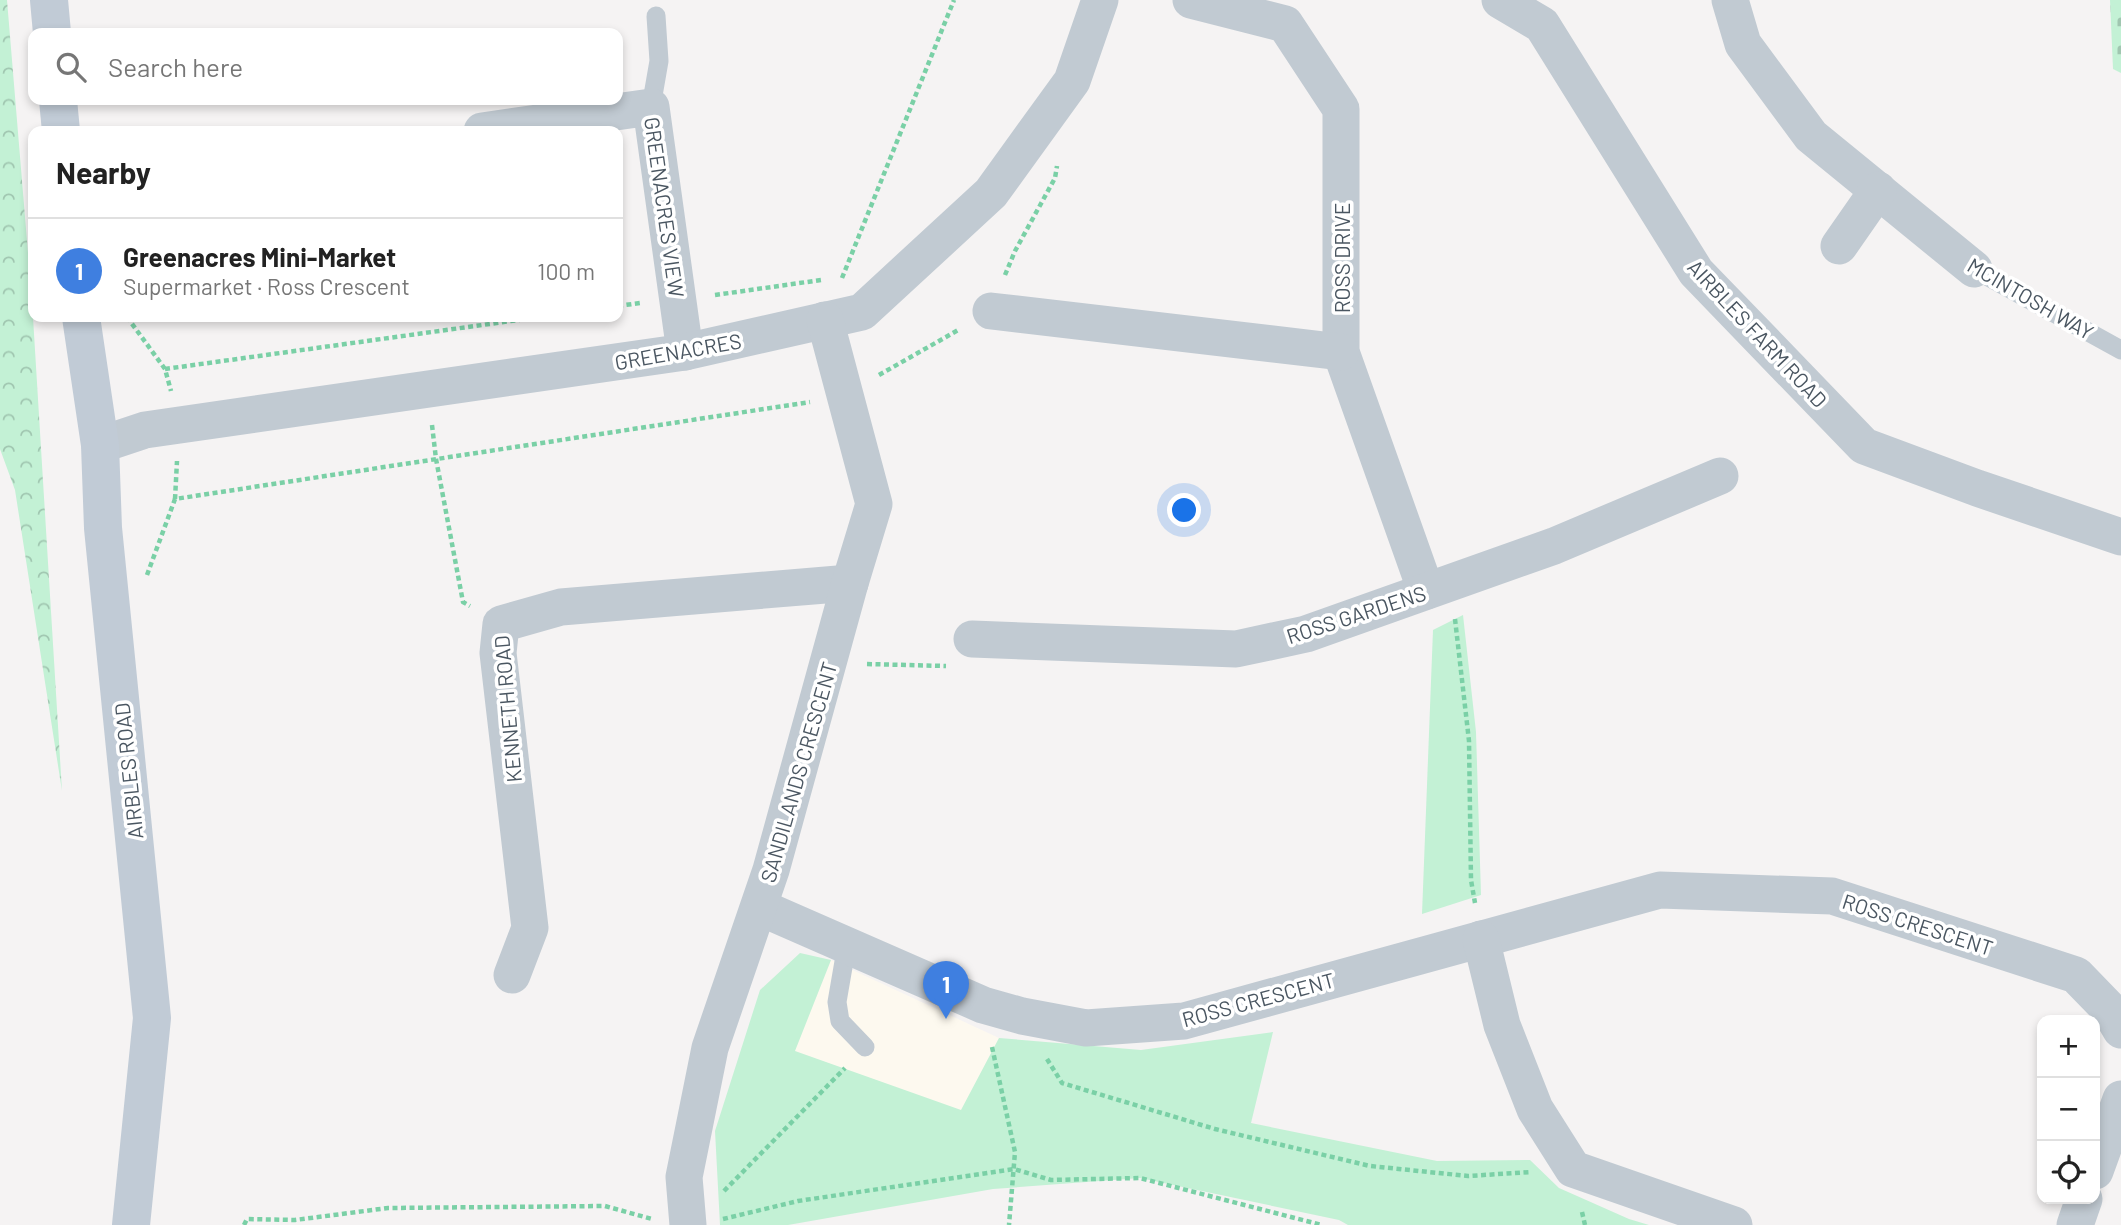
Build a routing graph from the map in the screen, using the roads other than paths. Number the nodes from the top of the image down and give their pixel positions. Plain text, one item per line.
1 (49, 0) edge
2 (1100, 0) edge
3 (1191, 0) edge
4 (1500, 0) edge
5 (1730, 0) edge
6 (656, 16) dead end
7 (52, 28) edge
8 (58, 105) edge
9 (651, 107) junction
10 (61, 126) edge
11 (516, 126) edge
12 (1878, 190) junction
13 (1839, 246) dead end
14 (1975, 269) joint
15 (991, 311) dead end
16 (825, 320) junction
17 (82, 322) edge
18 (2121, 349) edge
19 (685, 352) junction
20 (1340, 352) junction
21 (100, 445) junction
22 (1720, 476) dead end
23 (2121, 537) edge
24 (850, 583) junction
25 (1437, 587) junction
26 (972, 639) road end
27 (759, 907) junction
28 (1481, 939) junction
29 (846, 944) junction
30 (512, 975) dead end
31 (2121, 1030) edge
32 (865, 1047) road end
33 (2121, 1099) edge
34 (2100, 1157) edge
35 (2082, 1204) edge
36 (688, 1223) edge
37 (131, 1225) edge
38 (1734, 1225) edge
39 (2075, 1225) edge

1 - 7 main road
2 - 16 street, GREENACRES
3 - 20 street, ROSS DRIVE
4 - 23 street, AIRBLES FARM ROAD
5 - 12 street, MCINTOSH WAY
6 - 9 lane
8 - 10 main road
9 - 11 street, GREENACRES VIEW
9 - 19 street, GREENACRES VIEW
12 - 13 street
12 - 14 street, MCINTOSH WAY
14 - 18 lane, MCINTOSH WAY
15 - 20 street
16 - 19 street, GREENACRES
16 - 24 street, SANDILANDS CRESCENT
17 - 21 main road, AIRBLES ROAD
19 - 21 street, GREENACRES
20 - 25 street, ROSS DRIVE
21 - 37 main road, AIRBLES ROAD
22 - 25 street, ROSS GARDENS
24 - 27 street, SANDILANDS CRESCENT
24 - 30 street, KENNETH ROAD
25 - 26 street, ROSS GARDENS
27 - 29 street, ROSS CRESCENT
27 - 36 street, SANDILANDS CRESCENT
28 - 29 street, ROSS CRESCENT
28 - 31 street, ROSS CRESCENT
28 - 38 street
29 - 32 lane
33 - 34 street
35 - 39 street

